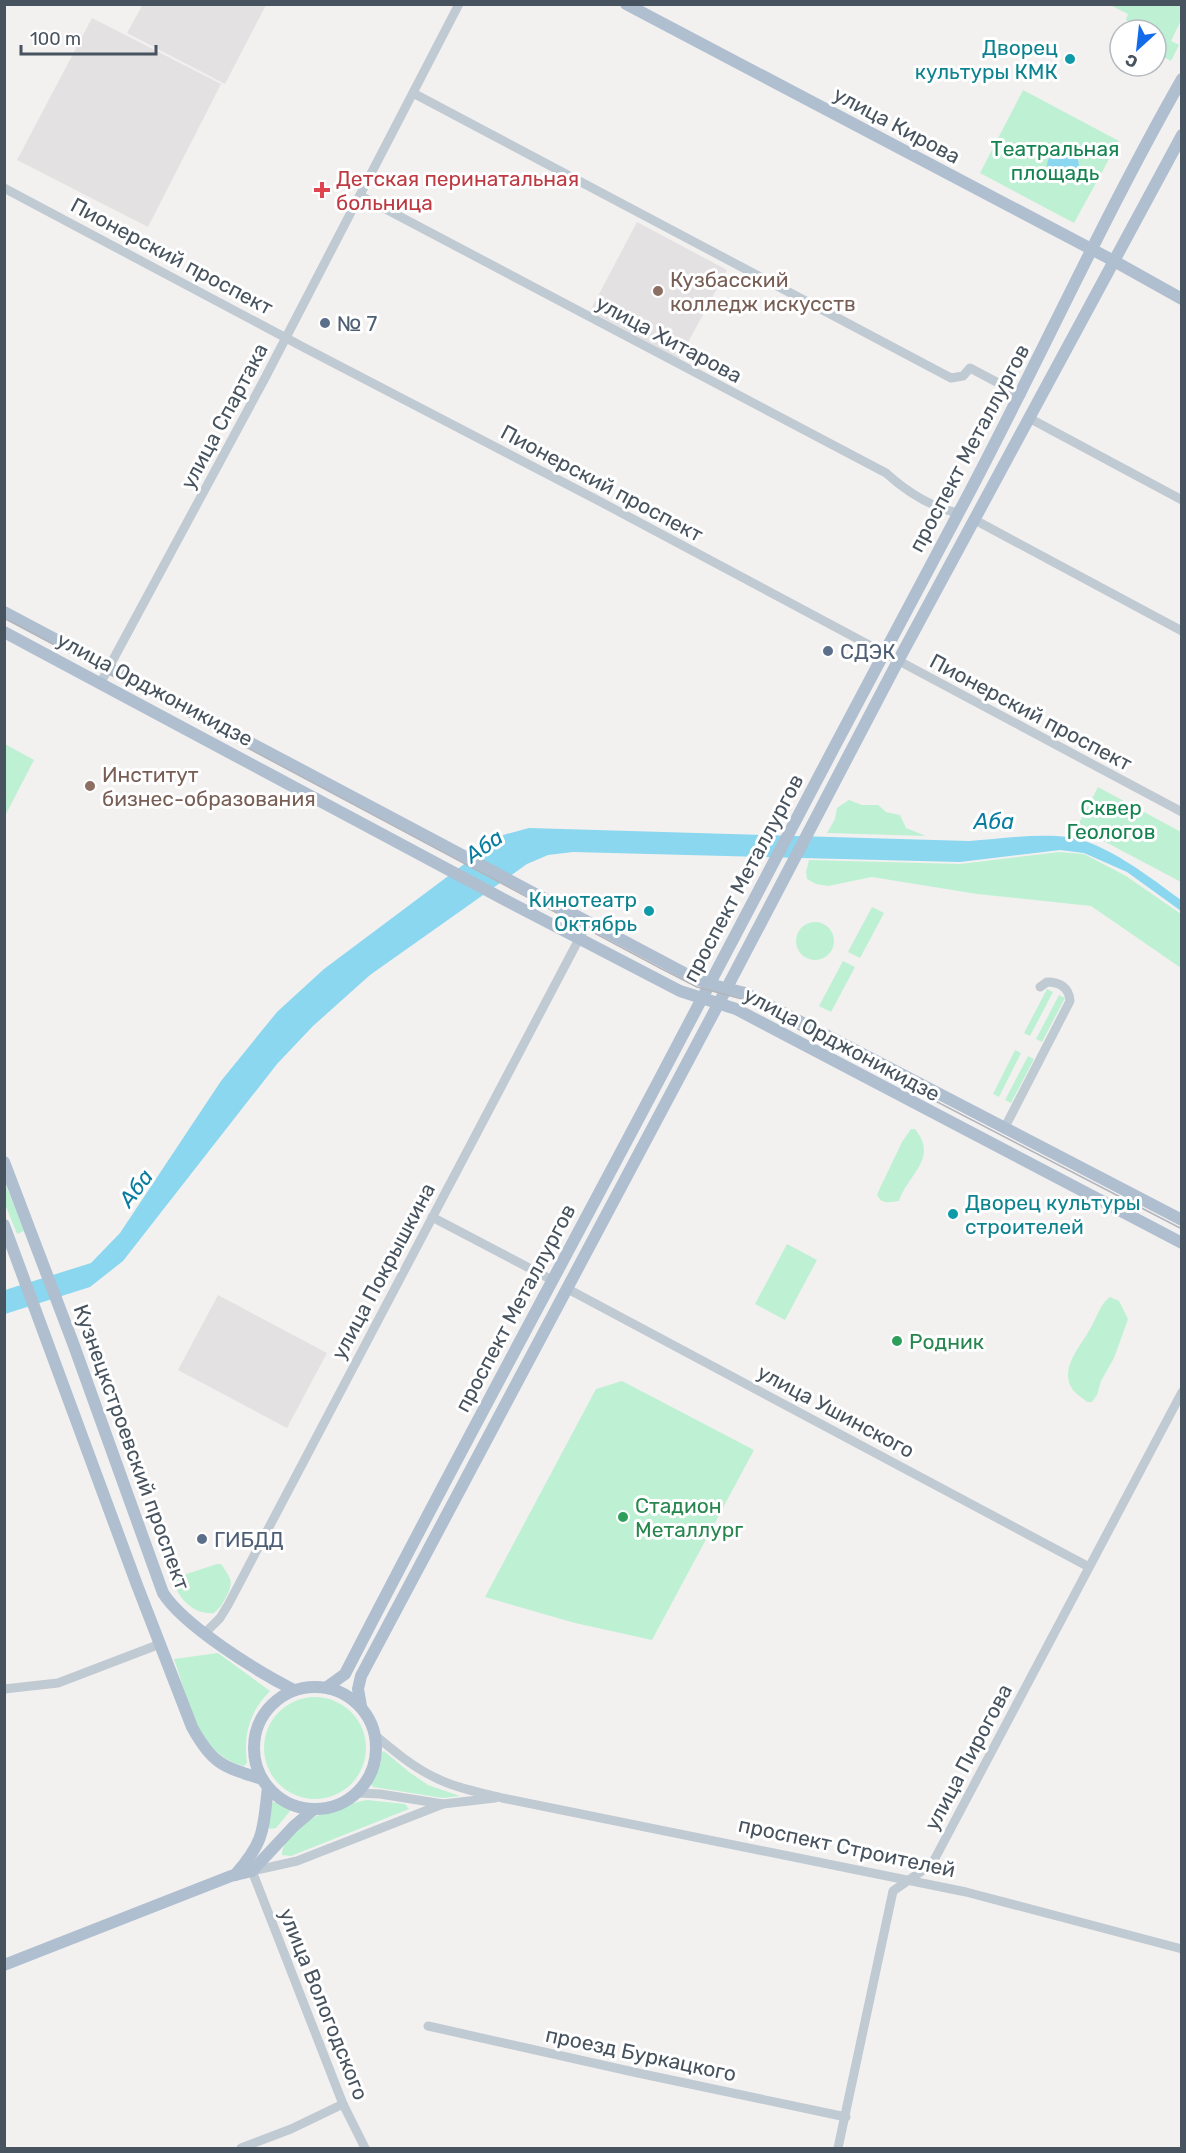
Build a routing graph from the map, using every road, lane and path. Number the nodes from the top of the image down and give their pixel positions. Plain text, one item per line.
1 (459, 4) edge
2 (626, 4) edge
3 (1182, 79) edge
4 (413, 93) junction
5 (1182, 135) edge
6 (4, 188) edge
7 (361, 196) junction
8 (1091, 249) junction
9 (1114, 261) junction
10 (1182, 299) edge
11 (287, 337) junction
12 (1021, 395) junction
13 (1029, 418) junction
14 (1182, 500) edge
15 (958, 513) junction
16 (975, 520) junction
17 (4, 612) edge
18 (1182, 631) edge
19 (4, 632) edge
20 (889, 660) junction
21 (109, 667) junction
22 (101, 682) junction
23 (1182, 812) edge
24 (588, 922) junction
25 (579, 939) junction
26 (709, 984) junction
27 (1040, 987) dead end
28 (726, 988) junction
29 (701, 999) junction
30 (718, 1004) junction
31 (1004, 1129) junction
32 (4, 1162) edge
33 (432, 1217) junction
34 (1182, 1220) edge
35 (4, 1225) edge
36 (1182, 1243) edge
37 (552, 1280) junction
38 (566, 1288) junction
39 (1182, 1392) edge
40 (1089, 1567) junction
41 (205, 1633) junction
42 (160, 1644) junction
43 (327, 1687) junction
44 (4, 1689) edge
45 (294, 1690) junction
46 (361, 1707) junction
47 (376, 1736) junction
48 (265, 1783) junction
49 (357, 1793) junction
50 (502, 1798) junction
51 (443, 1804) junction
52 (313, 1809) junction
53 (252, 1871) junction
54 (235, 1875) junction
55 (906, 1880) junction
56 (1182, 1949) edge
57 (4, 1965) edge
58 (428, 2025) dead end
59 (343, 2104) junction
60 (846, 2116) junction
61 (241, 2148) edge
62 (365, 2148) edge
63 (838, 2148) edge

1 - 4 street, улица Спартака
2 - 8 main road, улица Кирова
3 - 8 main road, проспект Металлургов
4 - 7 street, улица Спартака
4 - 12 street
5 - 9 main road, проспект Металлургов
6 - 11 street, Пионерский проспект
7 - 11 street, улица Спартака
7 - 15 street, улица Хитарова
8 - 9 main road, улица Кирова
8 - 12 main road, проспект Металлургов
9 - 10 main road, улица Кирова
9 - 13 main road, проспект Металлургов
11 - 20 street, Пионерский проспект
11 - 21 street, улица Спартака
12 - 15 main road, проспект Металлургов
13 - 14 street
13 - 16 main road, проспект Металлургов
15 - 20 main road, проспект Металлургов
16 - 18 street
16 - 20 main road, проспект Металлургов
17 - 21 main road, улица Орджоникидзе
19 - 22 main road, улица Орджоникидзе
20 - 23 street, Пионерский проспект
20 - 26 main road, проспект Металлургов
20 - 28 main road, проспект Металлургов
21 - 22 street, улица Спартака
21 - 24 main road, улица Орджоникидзе
22 - 25 main road, улица Орджоникидзе
24 - 25 street, улица Покрышкина
24 - 26 main road, улица Орджоникидзе
25 - 29 main road, улица Орджоникидзе
25 - 33 street, улица Покрышкина
26 - 28 main road, улица Орджоникидзе
26 - 29 main road, проспект Металлургов
27 - 31 street
28 - 30 main road, проспект Металлургов
28 - 31 main road, улица Орджоникидзе
29 - 30 main road, улица Орджоникидзе
29 - 37 main road, проспект Металлургов
30 - 36 main road, улица Орджоникидзе
30 - 38 main road, проспект Металлургов
31 - 34 main road, улица Орджоникидзе
32 - 41 main road, Кузнецкстроевский проспект
33 - 37 street
33 - 41 street, улица Покрышкина
35 - 42 main road, Кузнецкстроевский проспект
37 - 43 main road, проспект Металлургов
38 - 40 street, улица Ушинского
38 - 46 main road, проспект Металлургов
39 - 40 street, улица Пирогова
40 - 55 street, улица Пирогова
41 - 45 main road, Кузнецкстроевский проспект
42 - 44 street
42 - 48 main road, Кузнецкстроевский проспект
43 - 45 main road
43 - 46 main road
45 - 48 main road
46 - 47 main road
47 - 49 main road
47 - 50 street
48 - 52 main road
48 - 54 main road
49 - 51 street
49 - 52 main road
50 - 51 street
50 - 55 street, проспект Строителей
51 - 53 street
52 - 53 main road
53 - 54 main road
53 - 59 street, улица Вологодского
54 - 57 main road
55 - 56 street, проспект Строителей
55 - 60 street, улица Пирогова
58 - 60 street, проезд Буркацкого
59 - 61 street
59 - 62 street, улица Вологодского
60 - 63 street, улица Пирогова

